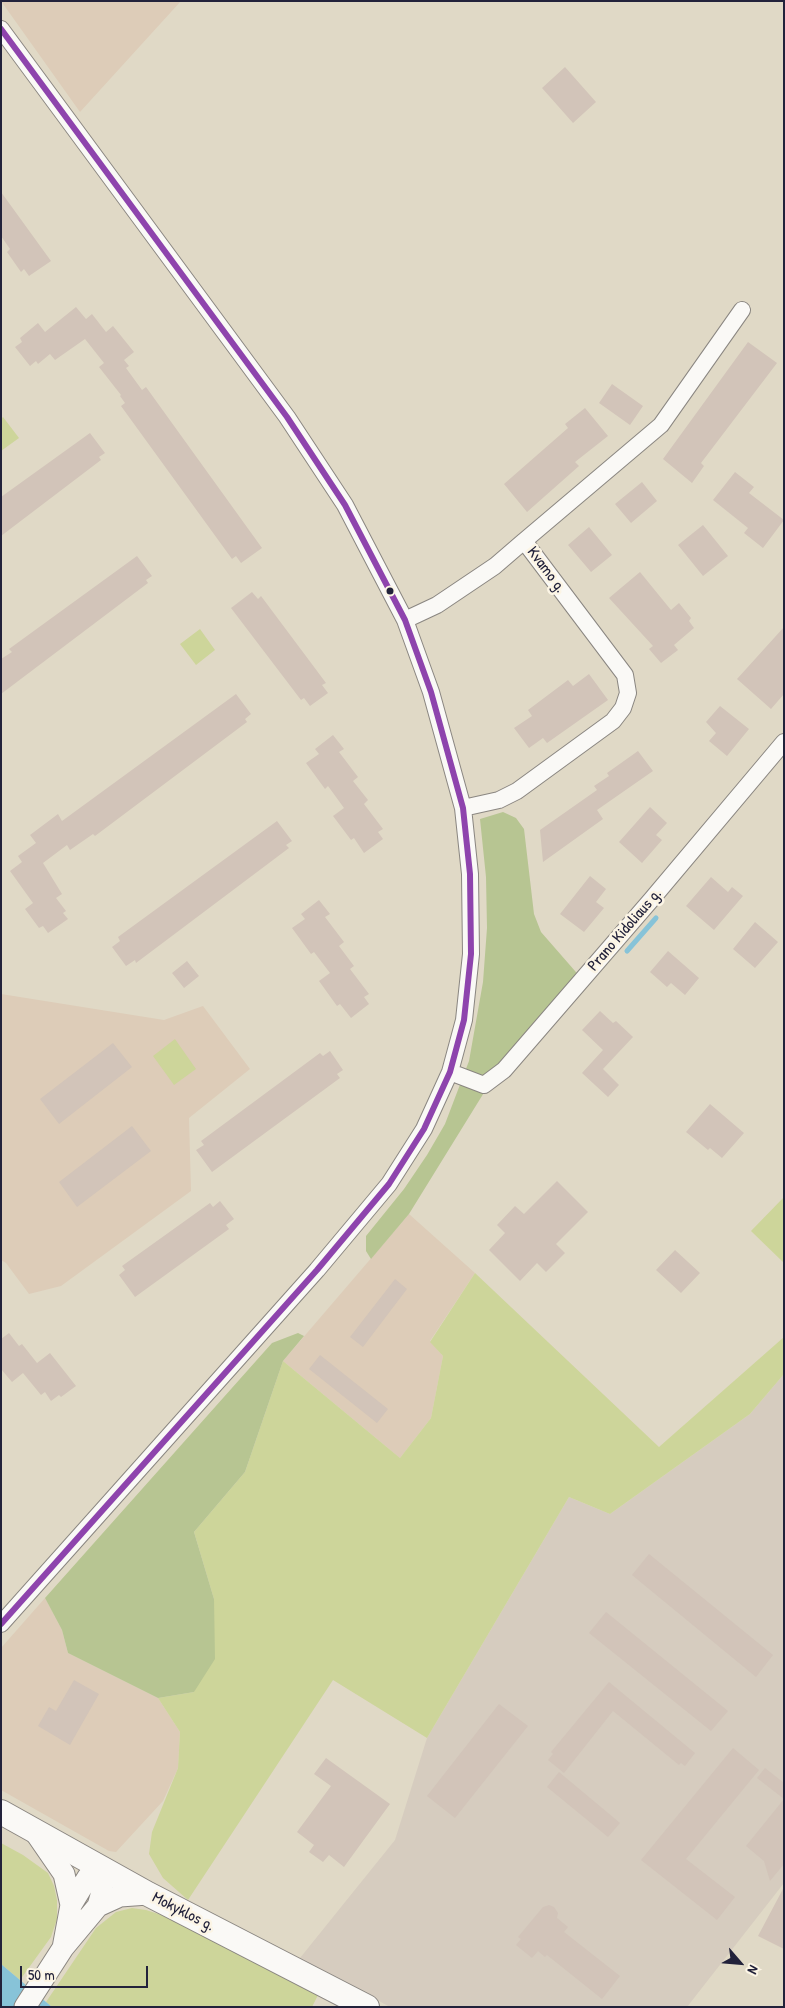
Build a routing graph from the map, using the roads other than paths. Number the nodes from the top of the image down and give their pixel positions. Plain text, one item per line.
1 (1, 29) edge
2 (742, 310) dead end
3 (524, 541) junction
4 (405, 620) junction
5 (784, 742) edge
6 (463, 808) junction
7 (450, 1072) junction
8 (1, 1624) edge
9 (1, 1812) edge
10 (33, 1829) junction
11 (102, 1868) junction
12 (148, 1894) junction
13 (71, 1905) junction
14 (98, 1906) junction
15 (59, 1954) junction
16 (25, 2007) edge
17 (367, 2007) edge

1 - 4 street
2 - 3 street, Kvamo g.
3 - 4 street
3 - 6 street, Kvamo g.
4 - 6 street
5 - 7 street, Prano Kidoliaus g.
6 - 7 street
7 - 8 street
9 - 10 main road, Mokyklos g.
10 - 11 main road, Mokyklos g.
10 - 13 street
11 - 12 main road, Mokyklos g.
11 - 13 street
11 - 14 street
12 - 14 street
12 - 17 main road, Mokyklos g.
13 - 15 street
14 - 15 street
15 - 16 street

